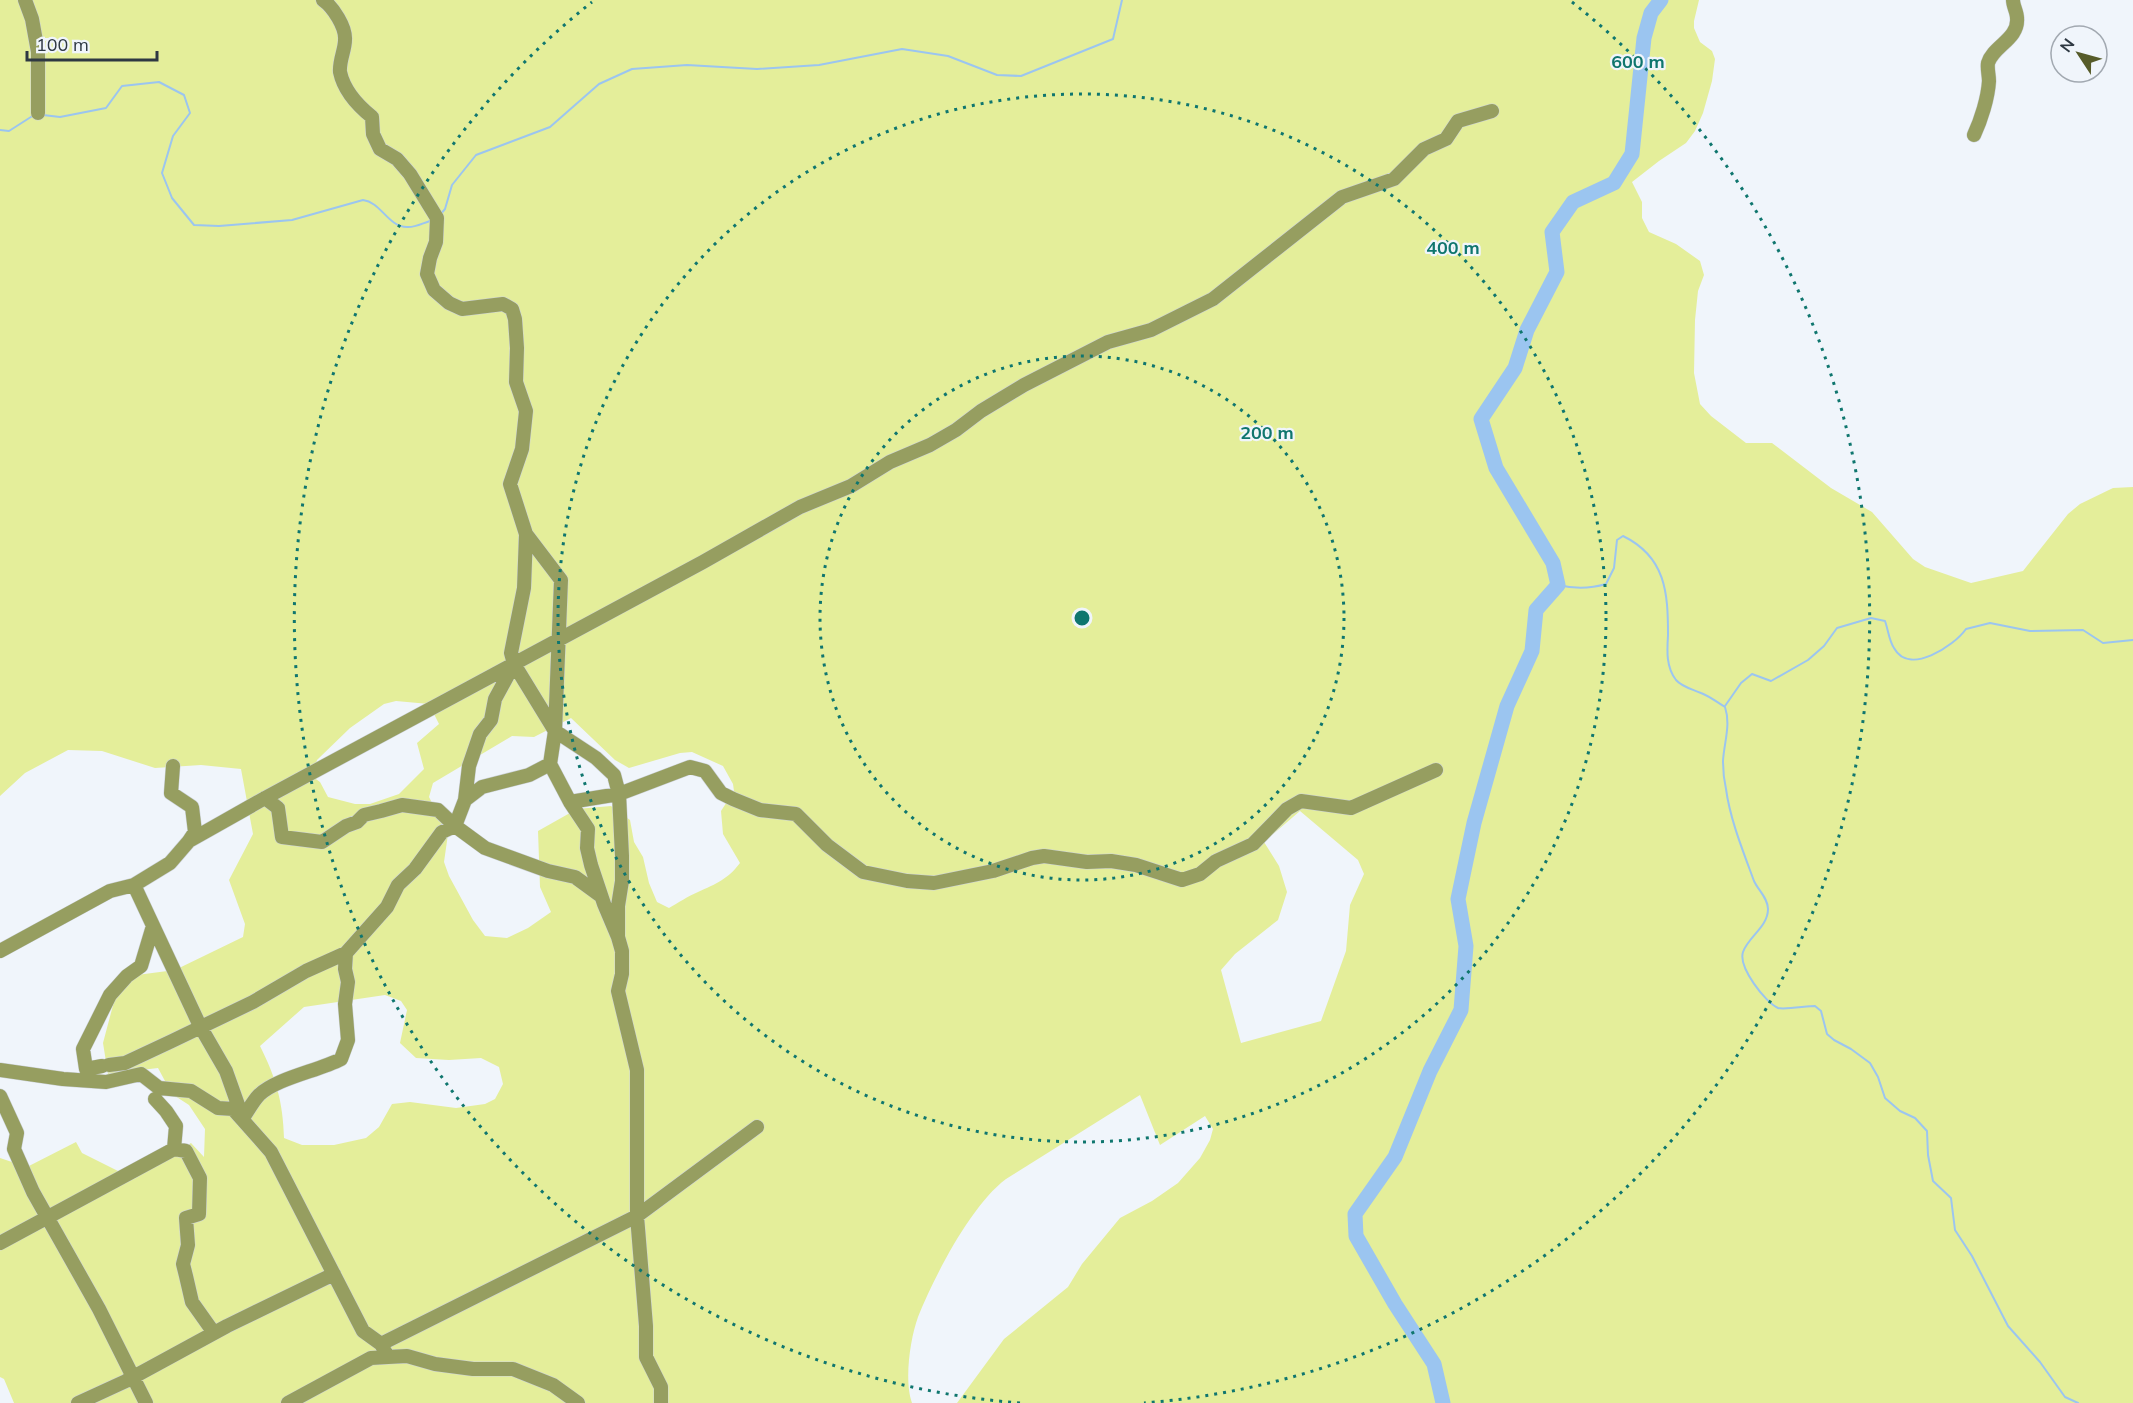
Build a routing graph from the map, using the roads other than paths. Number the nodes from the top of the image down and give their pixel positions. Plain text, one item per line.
1 (24, 0) edge
2 (323, 0) edge
3 (2013, 0) edge
4 (1492, 111) dead end
5 (38, 113) dead end
6 (1974, 135) dead end
7 (526, 534) junction
8 (560, 638) junction
9 (514, 664) junction
10 (555, 731) junction
11 (550, 764) junction
12 (173, 766) dead end
13 (1436, 770) dead end
14 (619, 794) junction
15 (265, 798) junction
16 (465, 800) junction
17 (570, 802) junction
18 (455, 826) junction
19 (189, 841) junction
20 (134, 885) junction
21 (601, 896) junction
22 (153, 926) junction
23 (618, 937) junction
24 (0, 951) edge
25 (346, 953) junction
26 (200, 1026) junction
27 (0, 1070) edge
28 (0, 1096) edge
29 (154, 1099) dead end
30 (243, 1118) junction
31 (757, 1127) dead end
32 (7, 1149) edge
33 (174, 1149) junction
34 (637, 1216) junction
35 (48, 1217) junction
36 (0, 1243) edge
37 (334, 1274) junction
38 (214, 1333) junction
39 (381, 1344) junction
40 (388, 1357) junction
41 (133, 1378) junction
42 (78, 1403) edge
43 (146, 1403) edge
44 (288, 1403) edge
45 (578, 1403) edge
46 (661, 1403) edge

1 - 5 street
2 - 7 street
3 - 6 street
4 - 8 street
7 - 8 street
7 - 9 street
8 - 9 street
8 - 10 street
9 - 10 street
9 - 15 street
9 - 16 street
10 - 11 street
10 - 14 street
11 - 16 street
11 - 17 street
12 - 19 street
13 - 14 street
14 - 17 street
14 - 23 street
15 - 18 street
15 - 19 street
16 - 18 street
17 - 21 street
18 - 21 street
18 - 25 street
19 - 20 street
20 - 22 street
20 - 24 street
21 - 23 street
22 - 26 street
22 - 26 street
23 - 34 street
25 - 26 street
25 - 30 street
26 - 30 street
27 - 30 street
28 - 32 street
29 - 33 street
30 - 37 street
31 - 34 street
32 - 35 street
33 - 35 street
33 - 38 street
34 - 39 street
34 - 46 street
35 - 36 street
35 - 41 street
37 - 38 street
37 - 39 street
38 - 41 street
39 - 40 street
40 - 44 street
40 - 45 street
41 - 42 street
41 - 43 street

